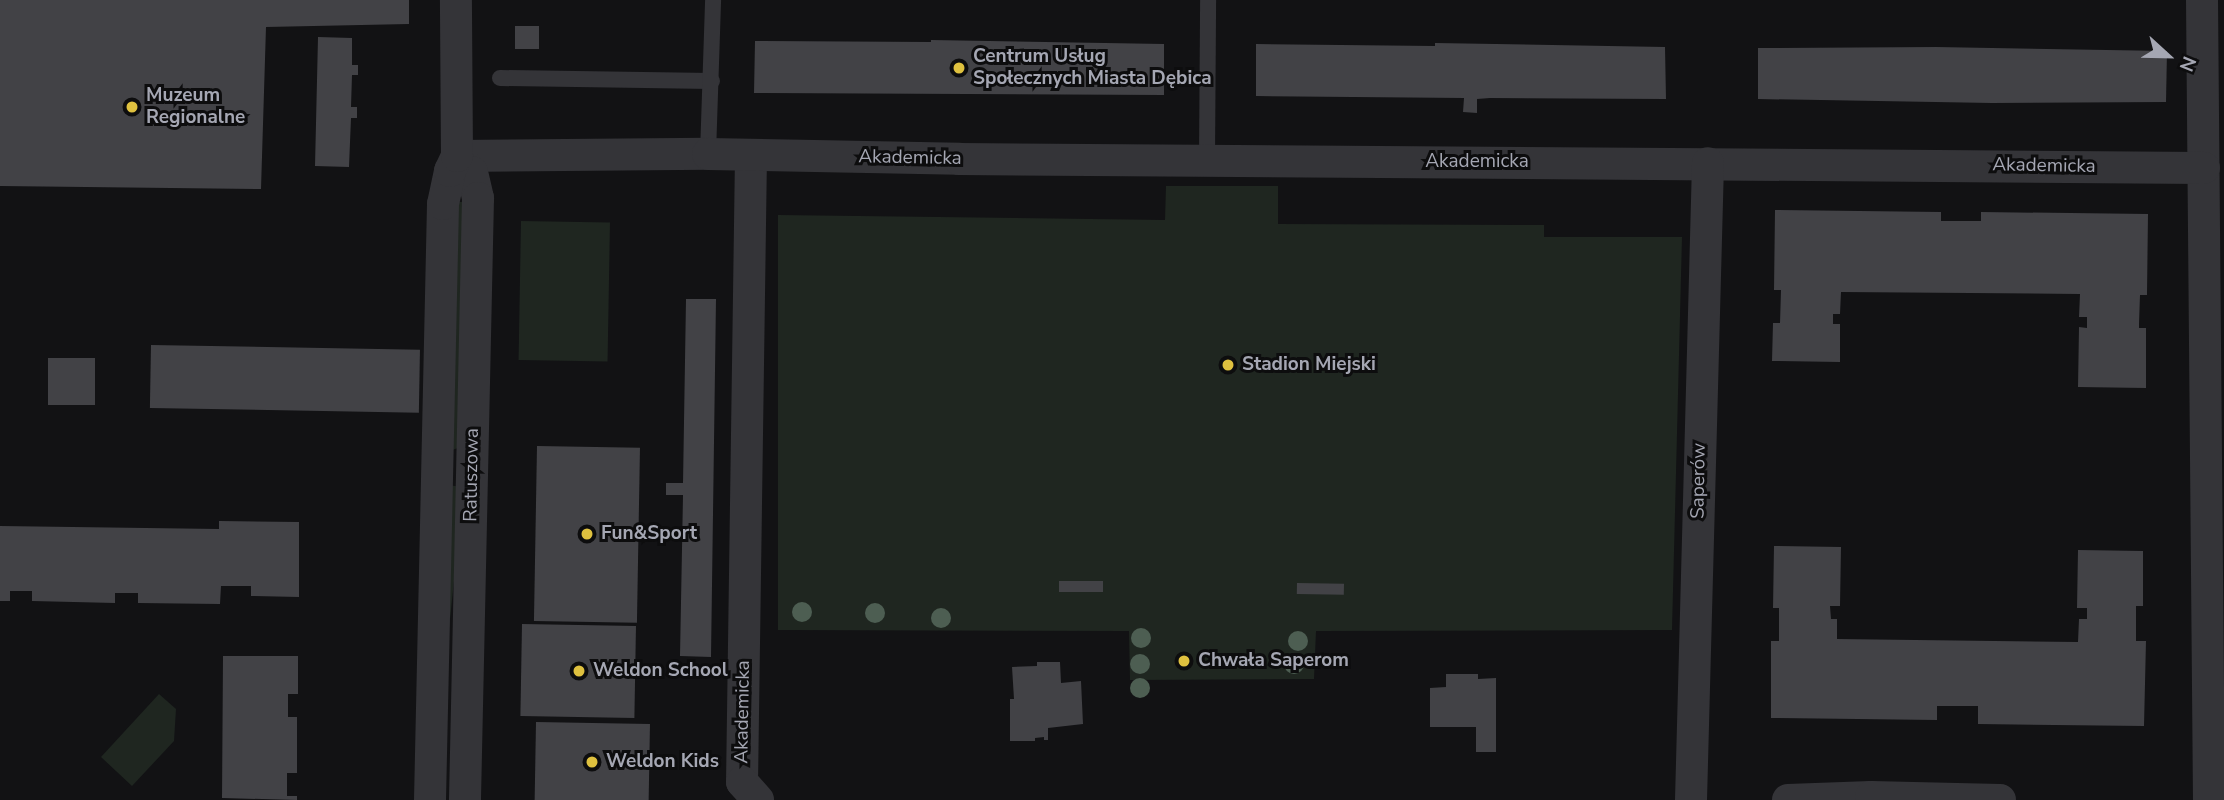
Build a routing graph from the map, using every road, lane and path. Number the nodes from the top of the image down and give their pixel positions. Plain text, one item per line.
1 (456, 0) edge
2 (713, 0) edge
3 (1208, 0) edge
4 (2202, 0) edge
5 (500, 78) dead end
6 (712, 80) junction
7 (708, 154) junction
8 (751, 155) junction
9 (457, 156) junction
10 (1207, 159) junction
11 (1708, 163) junction
12 (2204, 167) junction
13 (430, 800) edge
14 (465, 800) edge
15 (758, 800) edge
16 (1691, 800) edge
17 (1788, 800) edge
18 (2000, 800) edge
19 (2209, 800) edge

1 - 9 street, Ratuszowa
2 - 6 lane
3 - 10 lane
4 - 12 street
5 - 6 lane
6 - 7 lane
7 - 8 street, Akademicka
7 - 9 street, Akademicka
8 - 10 street, Akademicka
8 - 15 street, Akademicka
9 - 13 street, Ratuszowa
9 - 14 street, Ratuszowa
10 - 11 street, Akademicka
11 - 12 street, Akademicka
11 - 16 street, Saperów
12 - 19 street
17 - 18 street

